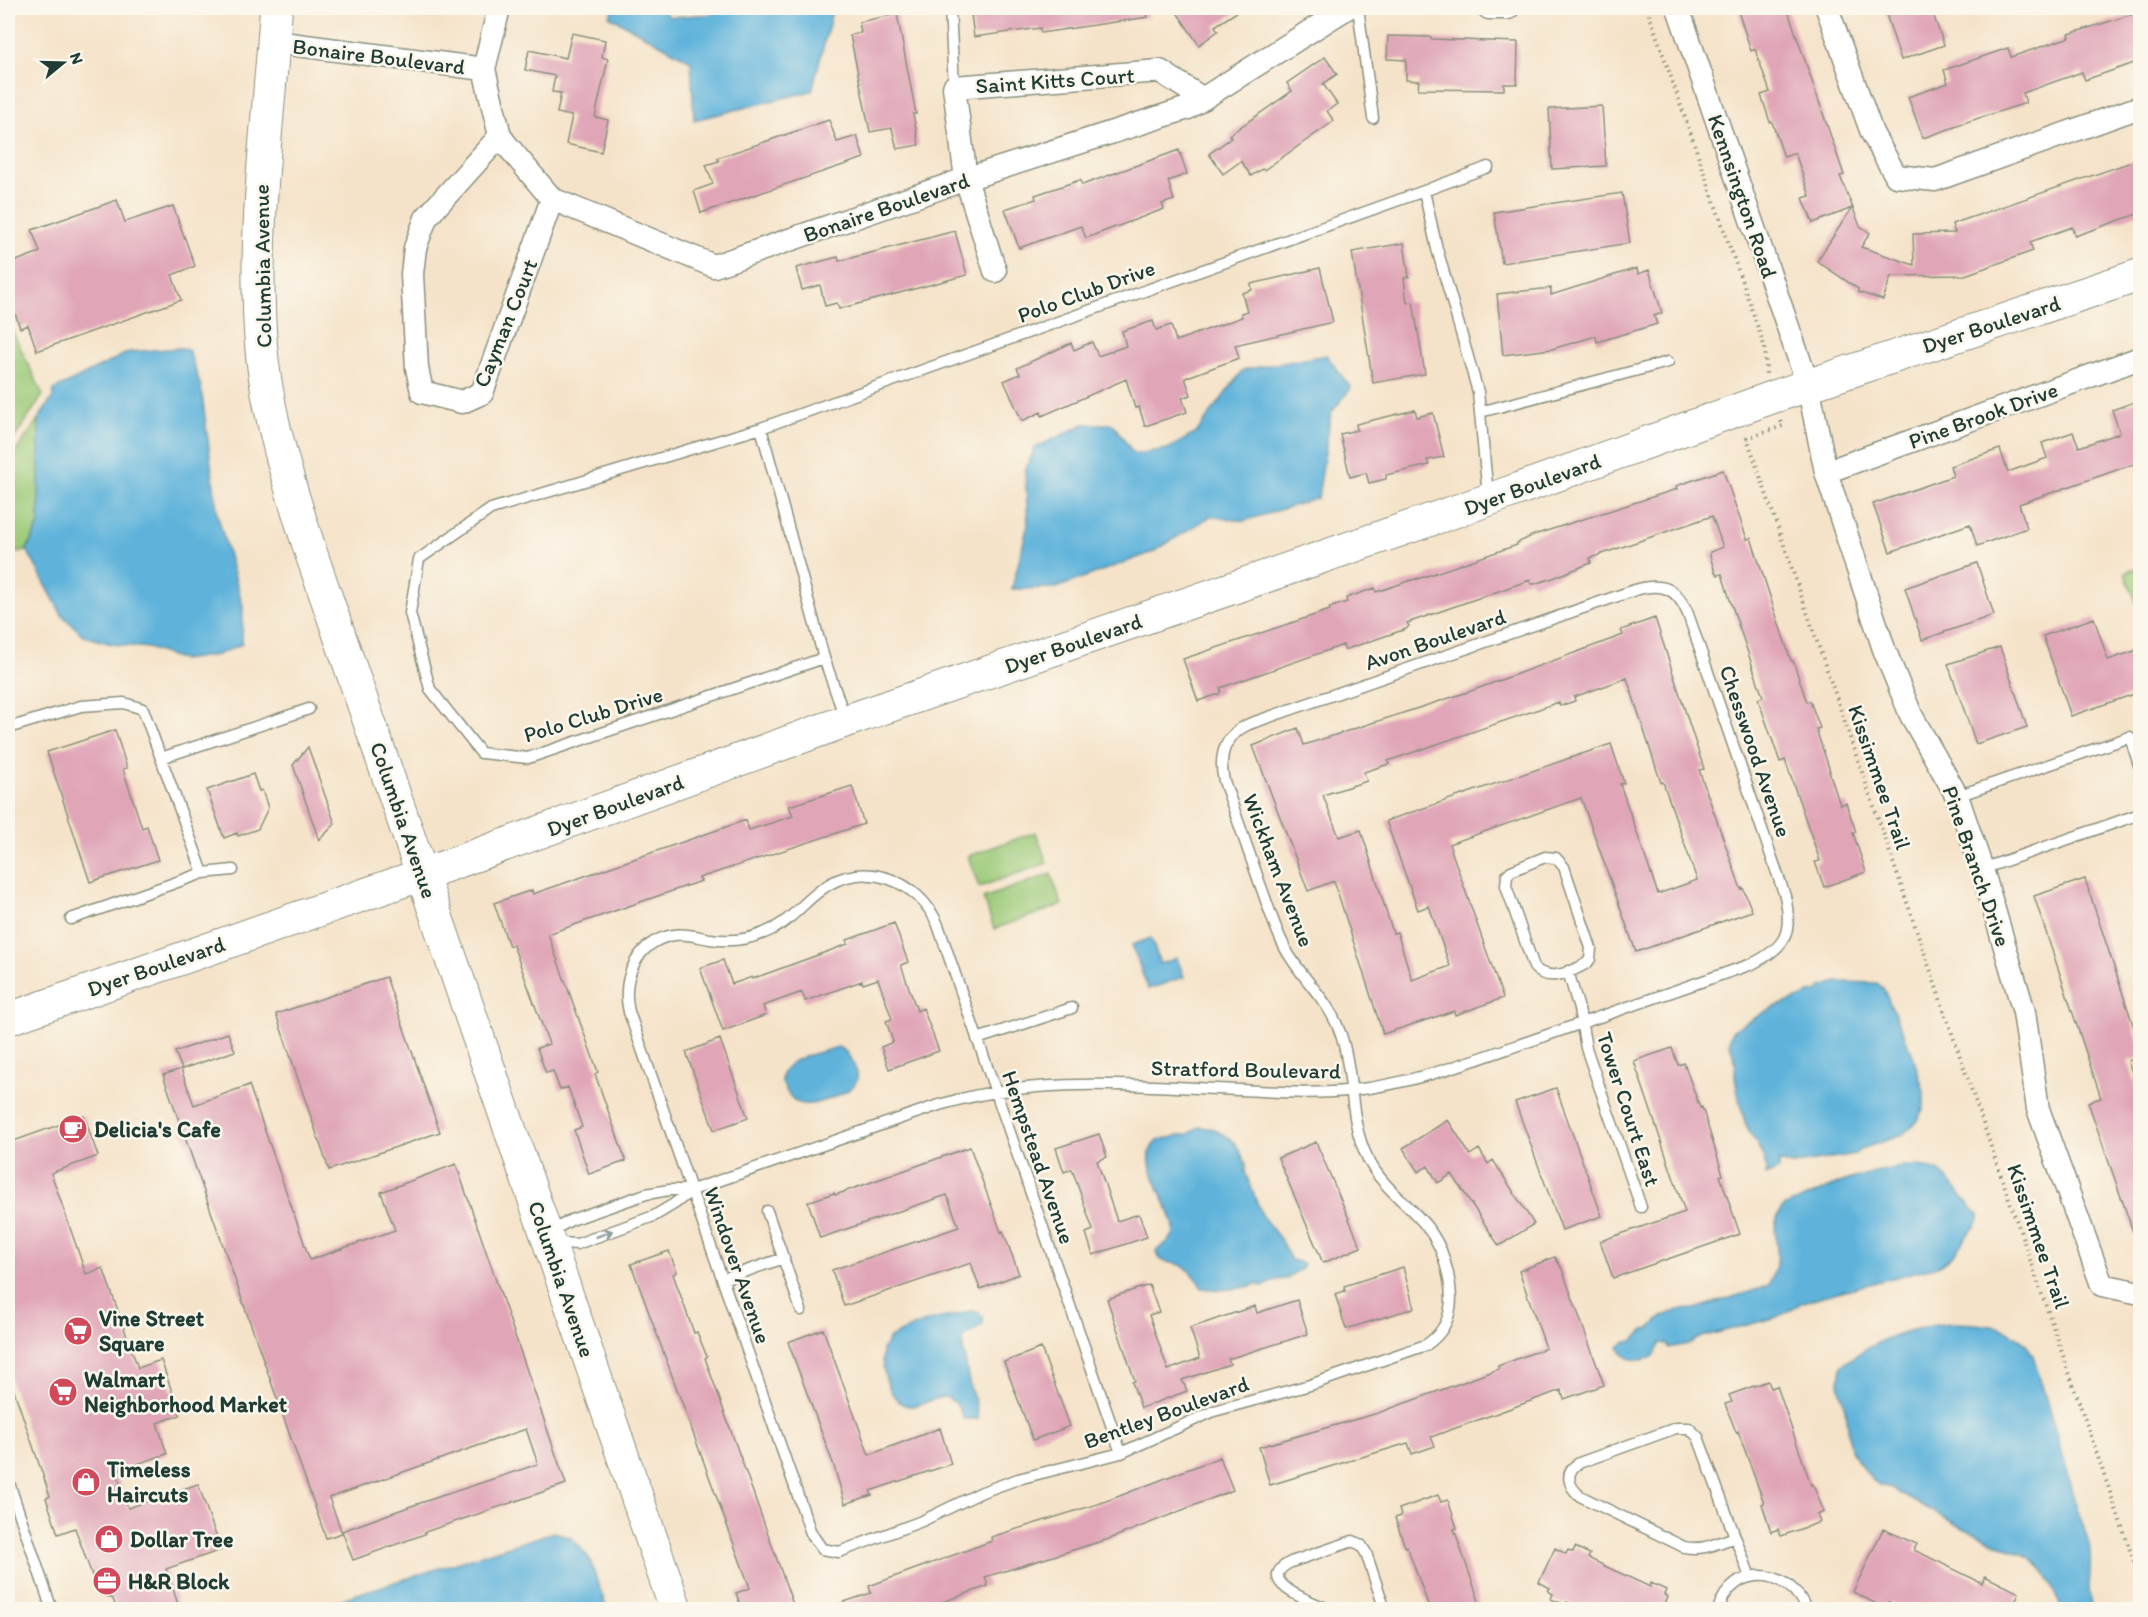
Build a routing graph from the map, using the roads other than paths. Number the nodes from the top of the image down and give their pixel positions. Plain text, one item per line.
1 (276, 8) edge
2 (499, 8) edge
3 (950, 8) edge
4 (1347, 8) edge
5 (1358, 8) edge
6 (1489, 8) edge
7 (1508, 8) edge
8 (1678, 8) edge
9 (1827, 8) edge
10 (274, 42) junction
11 (484, 69) junction
12 (954, 87) junction
13 (1203, 99) junction
14 (2140, 107) edge
15 (1373, 118) dead end
16 (500, 136) junction
17 (1488, 167) dead end
18 (966, 179) junction
19 (1424, 192) junction
20 (552, 199) junction
21 (995, 271) dead end
22 (2140, 275) edge
23 (2140, 358) edge
24 (1668, 362) dead end
25 (1808, 385) junction
26 (1480, 412) junction
27 (761, 428) junction
28 (1826, 472) junction
29 (1488, 500) junction
30 (1667, 588) joint
31 (824, 658) junction
32 (309, 709) dead end
33 (846, 721) junction
34 (8, 729) edge
35 (1224, 747) joint
36 (161, 758) junction
37 (2140, 768) edge
38 (1957, 796) junction
39 (2140, 814) edge
40 (1982, 869) junction
41 (233, 870) dead end
42 (203, 873) junction
43 (422, 874) junction
44 (904, 885) joint
45 (71, 919) dead end
46 (1786, 936) joint
47 (1568, 971) junction
48 (1072, 1008) dead end
49 (8, 1018) edge
50 (1581, 1024) junction
51 (977, 1039) junction
52 (1353, 1090) junction
53 (995, 1091) junction
54 (692, 1190) junction
55 (1641, 1207) dead end
56 (767, 1211) dead end
57 (548, 1239) junction
58 (784, 1258) junction
59 (723, 1280) junction
60 (1450, 1285) joint
61 (2139, 1294) edge
62 (801, 1310) dead end
63 (1121, 1453) junction
64 (8, 1480) edge
65 (1735, 1537) junction
66 (822, 1549) joint
67 (1750, 1577) junction
68 (52, 1610) edge
69 (676, 1610) edge
70 (1331, 1610) edge
71 (1385, 1610) edge
72 (1718, 1610) edge
73 (1806, 1610) edge

1 - 10 main road, Columbia Avenue
2 - 11 street, Bonaire Boulevard
3 - 12 lane
4 - 13 street, Bonaire Boulevard
5 - 15 lane
6 - 7 street
8 - 25 street, Kennsington Road
9 - 14 street
10 - 11 street, Bonaire Boulevard
10 - 43 main road, Columbia Avenue
11 - 16 street, Bonaire Boulevard
12 - 13 street, Saint Kitts Court
12 - 18 street, Saint Kitts Court
13 - 18 street, Bonaire Boulevard
16 - 20 street, Bonaire Boulevard
16 - 20 street, Cayman Court
17 - 19 lane, Polo Club Drive
18 - 20 street, Bonaire Boulevard
18 - 21 street, Saint Kitts Court
19 - 26 lane
19 - 27 lane, Polo Club Drive
22 - 25 main road, Dyer Boulevard
23 - 28 street, Pine Brook Drive
24 - 26 lane
25 - 28 street, Pine Branch Drive
25 - 29 main road, Dyer Boulevard
26 - 29 lane
27 - 31 lane
27 - 31 lane, Polo Club Drive
28 - 38 street, Pine Branch Drive
29 - 33 main road, Dyer Boulevard
30 - 35 lane, Avon Boulevard
30 - 46 lane, Chesswood Avenue
31 - 33 lane
32 - 36 lane
33 - 43 main road, Dyer Boulevard
34 - 36 lane
35 - 52 lane, Wickham Avenue
36 - 42 lane
37 - 38 lane
38 - 40 street, Pine Branch Drive
39 - 40 lane
40 - 61 street, Pine Branch Drive
41 - 42 lane
42 - 45 lane
43 - 49 main road, Dyer Boulevard
43 - 57 main road, Columbia Avenue
44 - 51 lane, Hempstead Avenue
44 - 54 lane, Windover Avenue
46 - 50 lane, Stratford Boulevard
47 - 47 lane
47 - 50 lane, Tower Court East
48 - 51 lane
50 - 52 lane, Stratford Boulevard
50 - 55 lane, Tower Court East
51 - 53 lane, Hempstead Avenue
52 - 53 lane, Stratford Boulevard
52 - 60 lane, Wickham Avenue
53 - 54 lane, Stratford Boulevard
53 - 63 lane, Hempstead Avenue
54 - 57 lane, Stratford Boulevard
57 -> 54 lane, Stratford Boulevard
54 - 59 lane, Windover Avenue
56 - 58 lane
57 - 69 main road, Columbia Avenue
58 - 59 lane
58 - 62 lane
59 - 66 lane, Windover Avenue
60 - 63 lane, Bentley Boulevard
63 - 66 lane, Bentley Boulevard
64 - 68 lane
65 - 65 lane
65 - 67 lane
67 - 72 lane
67 - 73 lane
70 - 71 lane

